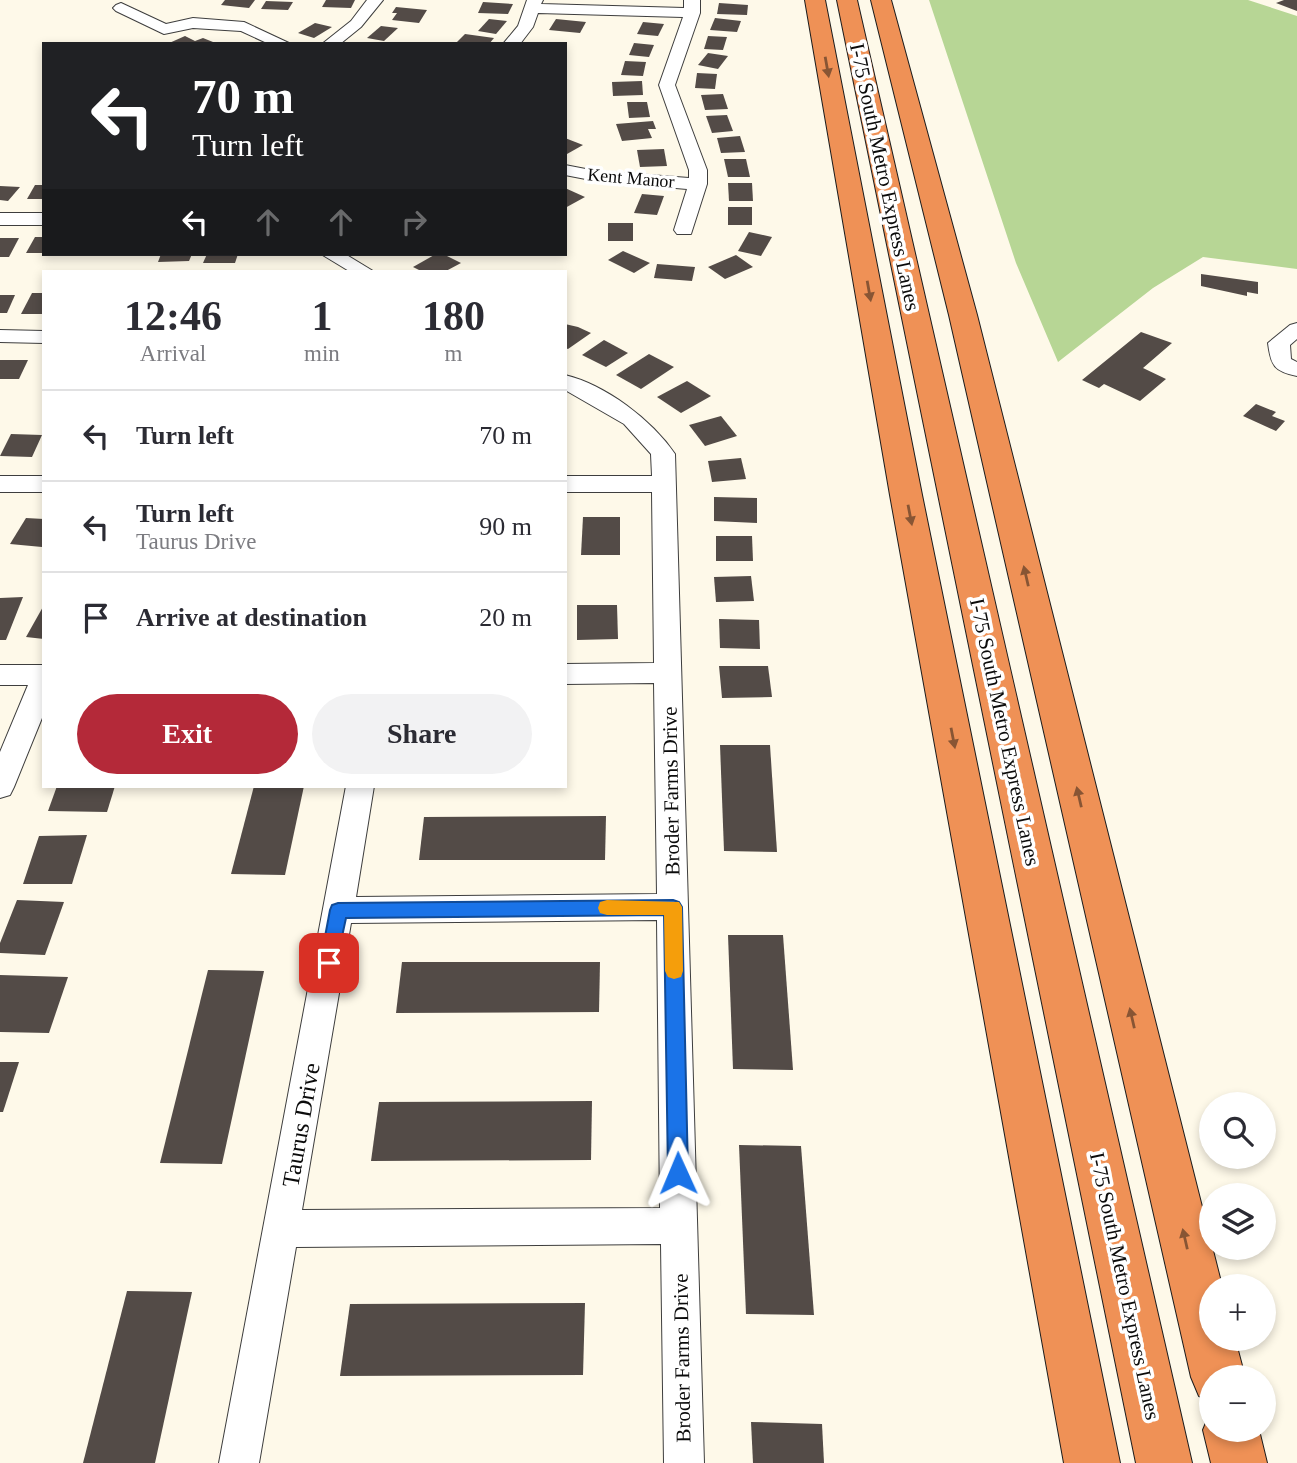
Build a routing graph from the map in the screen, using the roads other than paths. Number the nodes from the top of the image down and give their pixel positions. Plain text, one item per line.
1 (375, 0) edge
2 (815, 0) edge
3 (847, 0) edge
4 (881, 0) edge
5 (535, 4) edge
6 (692, 6) edge
7 (121, 8) dead end
8 (278, 42) edge
9 (333, 42) edge
10 (513, 42) edge
11 (567, 170) edge
12 (698, 184) junction
13 (0, 219) edge
14 (42, 219) edge
15 (684, 230) dead end
16 (335, 256) edge
17 (361, 270) edge
18 (1297, 329) edge
19 (0, 336) edge
20 (42, 337) edge
21 (1297, 370) edge
22 (567, 382) edge
23 (0, 484) edge
24 (42, 484) edge
25 (567, 484) edge
26 (665, 484) junction
27 (669, 673) junction
28 (567, 674) edge
29 (0, 676) edge
30 (42, 677) edge
31 (42, 682) edge
32 (0, 787) edge
33 (360, 788) edge
34 (673, 907) junction
35 (338, 910) junction
36 (679, 1226) junction
37 (282, 1229) junction
38 (1215, 1365) edge
39 (1234, 1442) edge
40 (239, 1463) edge
41 (684, 1463) edge
42 (1093, 1463) edge
43 (1164, 1463) edge
44 (1239, 1463) edge

1 - 9 street
2 -> 42 highway
3 - 43 highway, I-75 South Metro Express Lanes
38 -> 4 highway
5 - 6 street
5 - 10 street
6 - 12 street
7 - 8 street
11 - 12 street, Kent Manor
12 - 15 street
13 - 14 street
16 - 17 street
18 - 21 street
19 - 20 street
22 - 26 street, Broder Farms Drive
23 - 24 street
25 - 26 street
26 - 27 street, Broder Farms Drive
27 - 28 street
27 - 34 street, Broder Farms Drive
29 - 30 street
31 - 32 street
33 - 35 street, Taurus Drive
34 - 35 street
34 - 36 street, Broder Farms Drive
35 - 37 street, Taurus Drive
36 - 37 street
36 - 41 street, Broder Farms Drive
37 - 40 street, Taurus Drive
39 - 44 highway

